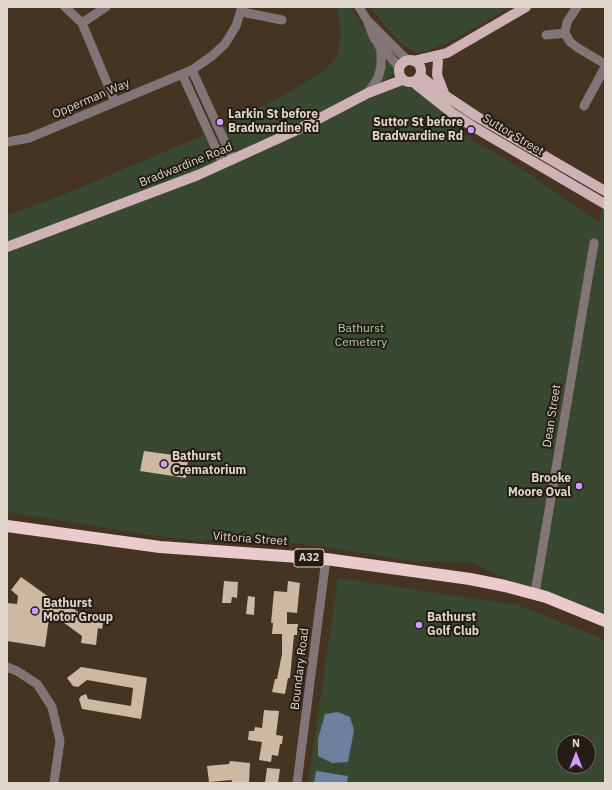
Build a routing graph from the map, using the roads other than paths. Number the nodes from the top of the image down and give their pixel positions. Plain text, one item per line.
1 (65, 7) edge
2 (106, 7) edge
3 (359, 7) edge
4 (526, 7) edge
5 (577, 7) edge
6 (242, 10) edge
7 (282, 20) dead end
8 (367, 20) junction
9 (82, 23) junction
10 (565, 33) junction
11 (546, 35) dead end
12 (374, 38) junction
13 (447, 53) junction
14 (438, 61) junction
15 (605, 65) edge
16 (404, 68) junction
17 (192, 70) junction
18 (182, 74) junction
19 (418, 77) junction
20 (368, 93) junction
21 (446, 96) junction
22 (114, 102) junction
23 (584, 106) dead end
24 (7, 142) edge
25 (228, 162) junction
26 (605, 192) edge
27 (605, 204) edge
28 (594, 243) dead end
29 (7, 247) edge
30 (7, 526) edge
31 (326, 559) junction
32 (535, 593) junction
33 (605, 621) edge
34 (7, 667) edge
35 (54, 783) edge
36 (297, 783) edge

1 - 9 street
2 - 9 street
3 - 8 street
4 - 13 main road, Bradwardine Road
5 - 10 street
6 - 7 street
6 - 17 street, Opperman Way
8 - 12 street
8 - 16 street
9 - 22 street
10 - 11 street
10 - 15 street
12 - 16 street
12 - 20 street
13 - 14 main road, Bradwardine Road
13 - 16 main road, Bradwardine Road
14 - 19 main road, Bradwardine Road
14 - 21 main road
15 - 23 street
16 - 19 main road
16 - 19 main road
16 - 20 main road, Bradwardine Road
17 - 18 street, Opperman Way
17 - 25 street
18 - 22 street, Opperman Way
18 - 25 street
19 - 21 main road, Suttor Street
19 - 27 main road, Suttor Street
20 - 25 main road, Bradwardine Road
21 - 26 main road, Suttor Street
22 - 24 street, Opperman Way
25 - 29 main road, Bradwardine Road
28 - 32 street, Dean Street
30 - 31 highway, Vittoria Street / A32
31 - 32 highway, Vittoria Street / A32
31 - 36 street, Boundary Road
32 - 33 highway, Vittoria Street / A32
34 - 35 street

